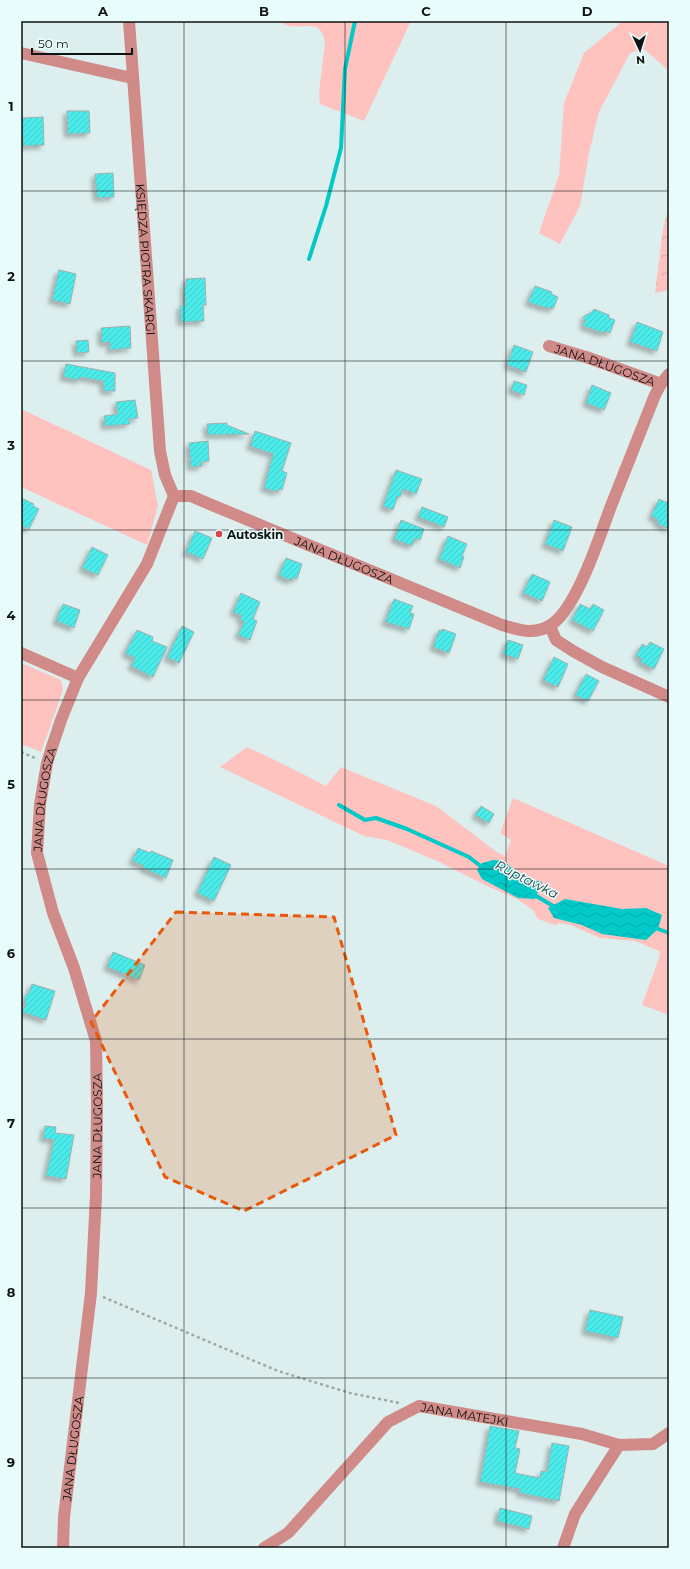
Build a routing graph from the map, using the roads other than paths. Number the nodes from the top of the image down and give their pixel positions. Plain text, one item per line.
1 (129, 21) edge
2 (21, 53) edge
3 (132, 78) junction
4 (549, 346) dead end
5 (669, 374) edge
6 (660, 384) junction
7 (174, 496) junction
8 (550, 626) junction
9 (21, 653) edge
10 (78, 678) junction
11 (669, 697) edge
12 (669, 1432) edge
13 (619, 1445) junction
14 (63, 1548) edge
15 (264, 1548) edge
16 (563, 1548) edge

1 - 3 street, KSIĘDZA PIOTRA SKARGI
2 - 3 street
3 - 7 street, KSIĘDZA PIOTRA SKARGI
4 - 6 street, JANA DŁUGOSZA
5 - 6 street, JANA DŁUGOSZA
6 - 8 street, JANA DŁUGOSZA
7 - 8 street, JANA DŁUGOSZA
7 - 10 street, JANA DŁUGOSZA
8 - 11 street
9 - 10 street
10 - 14 street, JANA DŁUGOSZA
12 - 13 street, JANA MATEJKI
13 - 15 street, JANA MATEJKI
13 - 16 street

